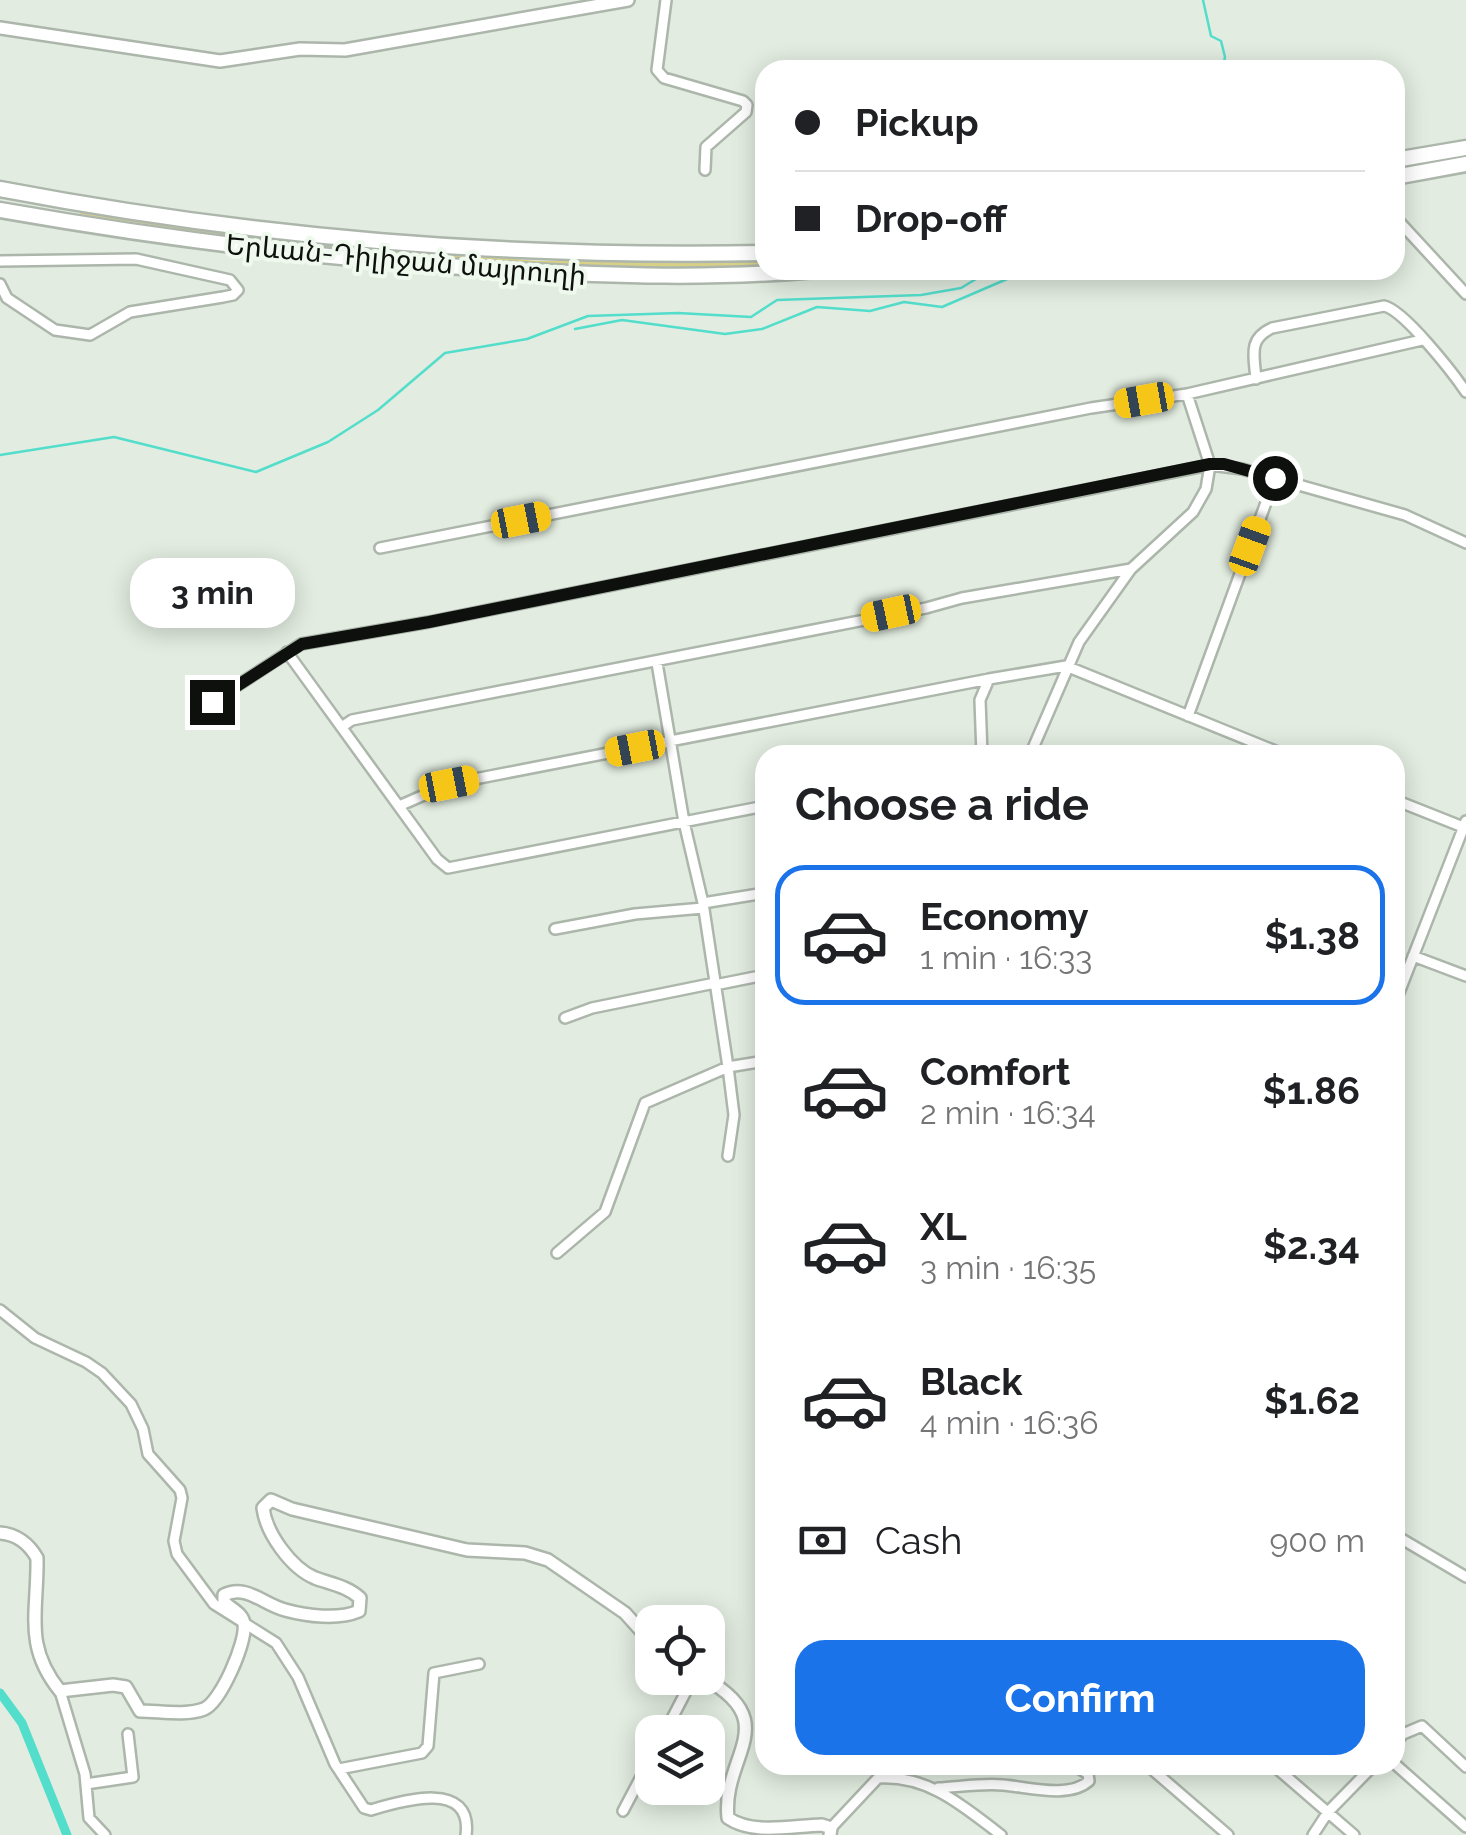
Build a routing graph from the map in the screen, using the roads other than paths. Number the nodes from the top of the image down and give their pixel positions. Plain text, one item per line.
1 (628, 0) edge
2 (666, 0) edge
3 (0, 28) edge
4 (1466, 148) edge
5 (1405, 158) edge
6 (1466, 164) edge
7 (705, 170) dead end
8 (1405, 175) edge
9 (0, 189) edge
10 (0, 210) edge
11 (1405, 228) edge
12 (755, 252) edge
13 (0, 261) edge
14 (755, 272) edge
15 (0, 284) edge
16 (1466, 294) edge
17 (1422, 340) junction
18 (1256, 379) junction
19 (1466, 392) edge
20 (1187, 394) junction
21 (1210, 464) junction
22 (1275, 478) junction
23 (1466, 543) edge
24 (380, 548) dead end
25 (1131, 569) junction
26 (286, 652) junction
27 (657, 663) junction
28 (1066, 666) junction
29 (989, 679) junction
30 (212, 702) dead end
31 (1188, 716) junction
32 (342, 726) junction
33 (672, 740) junction
34 (982, 745) edge
35 (1034, 745) edge
36 (1260, 745) edge
37 (1405, 803) edge
38 (398, 806) junction
39 (755, 808) edge
40 (684, 822) junction
41 (1465, 824) edge
42 (755, 895) edge
43 (703, 905) junction
44 (556, 930) dead end
45 (1413, 956) junction
46 (1466, 976) edge
47 (755, 977) edge
48 (1405, 977) edge
49 (715, 984) junction
50 (565, 1018) dead end
51 (755, 1062) edge
52 (728, 1067) junction
53 (728, 1156) dead end
54 (558, 1253) dead end
55 (0, 1310) edge
56 (0, 1533) edge
57 (1405, 1541) edge
58 (1466, 1577) edge
59 (244, 1621) junction
60 (635, 1624) edge
61 (479, 1664) dead end
62 (60, 1691) junction
63 (725, 1692) edge
64 (1405, 1733) edge
65 (128, 1734) dead end
66 (1466, 1766) edge
67 (339, 1769) junction
68 (1405, 1773) edge
69 (1088, 1775) edge
70 (1159, 1775) edge
71 (1285, 1775) edge
72 (1364, 1775) edge
73 (86, 1784) junction
74 (635, 1788) edge
75 (938, 1788) junction
76 (623, 1811) dead end
77 (1328, 1812) junction
78 (1466, 1826) edge
79 (830, 1831) edge
80 (105, 1835) edge
81 (466, 1835) edge
82 (1000, 1835) edge
83 (1228, 1835) edge
84 (1313, 1835) edge
85 (1354, 1835) edge

1 - 3 street
2 - 7 street
4 - 5 highway
6 - 8 highway
9 - 12 highway, Երևան-Դիլիջան մայրուղի
10 - 14 highway, Երևան-Դիլիջան մայրուղի
11 - 16 street
13 - 15 street
17 - 18 street
17 - 18 street
17 - 19 street
18 - 20 street
20 - 21 street
20 - 24 street
21 - 22 street
21 - 25 street
21 - 26 street
22 - 23 street
22 - 31 street
25 - 27 street
25 - 28 street
26 - 30 street
26 - 32 street
27 - 32 street
27 - 33 street
28 - 29 street
28 - 31 street
28 - 35 street
29 - 33 street
29 - 34 street
31 - 36 street
32 - 38 street
33 - 38 street
33 - 40 street
37 - 41 street
38 - 40 street
39 - 40 street
40 - 43 street
41 - 45 street
42 - 43 street
43 - 44 street
43 - 49 street
45 - 46 street
45 - 48 street
47 - 49 street
49 - 50 street
49 - 52 street
51 - 52 street
52 - 53 street
52 - 54 street
55 - 59 street
56 - 62 street
57 - 58 street
59 - 60 street
59 - 62 street
59 - 67 street
61 - 67 street
62 - 73 street
63 - 79 street
64 - 66 street
65 - 73 street
67 - 81 street
68 - 78 street
69 - 75 street
70 - 83 street
71 - 77 street
72 - 77 street
73 - 80 street
74 - 76 street
75 - 79 street
75 - 82 street
77 - 84 street
77 - 85 street

